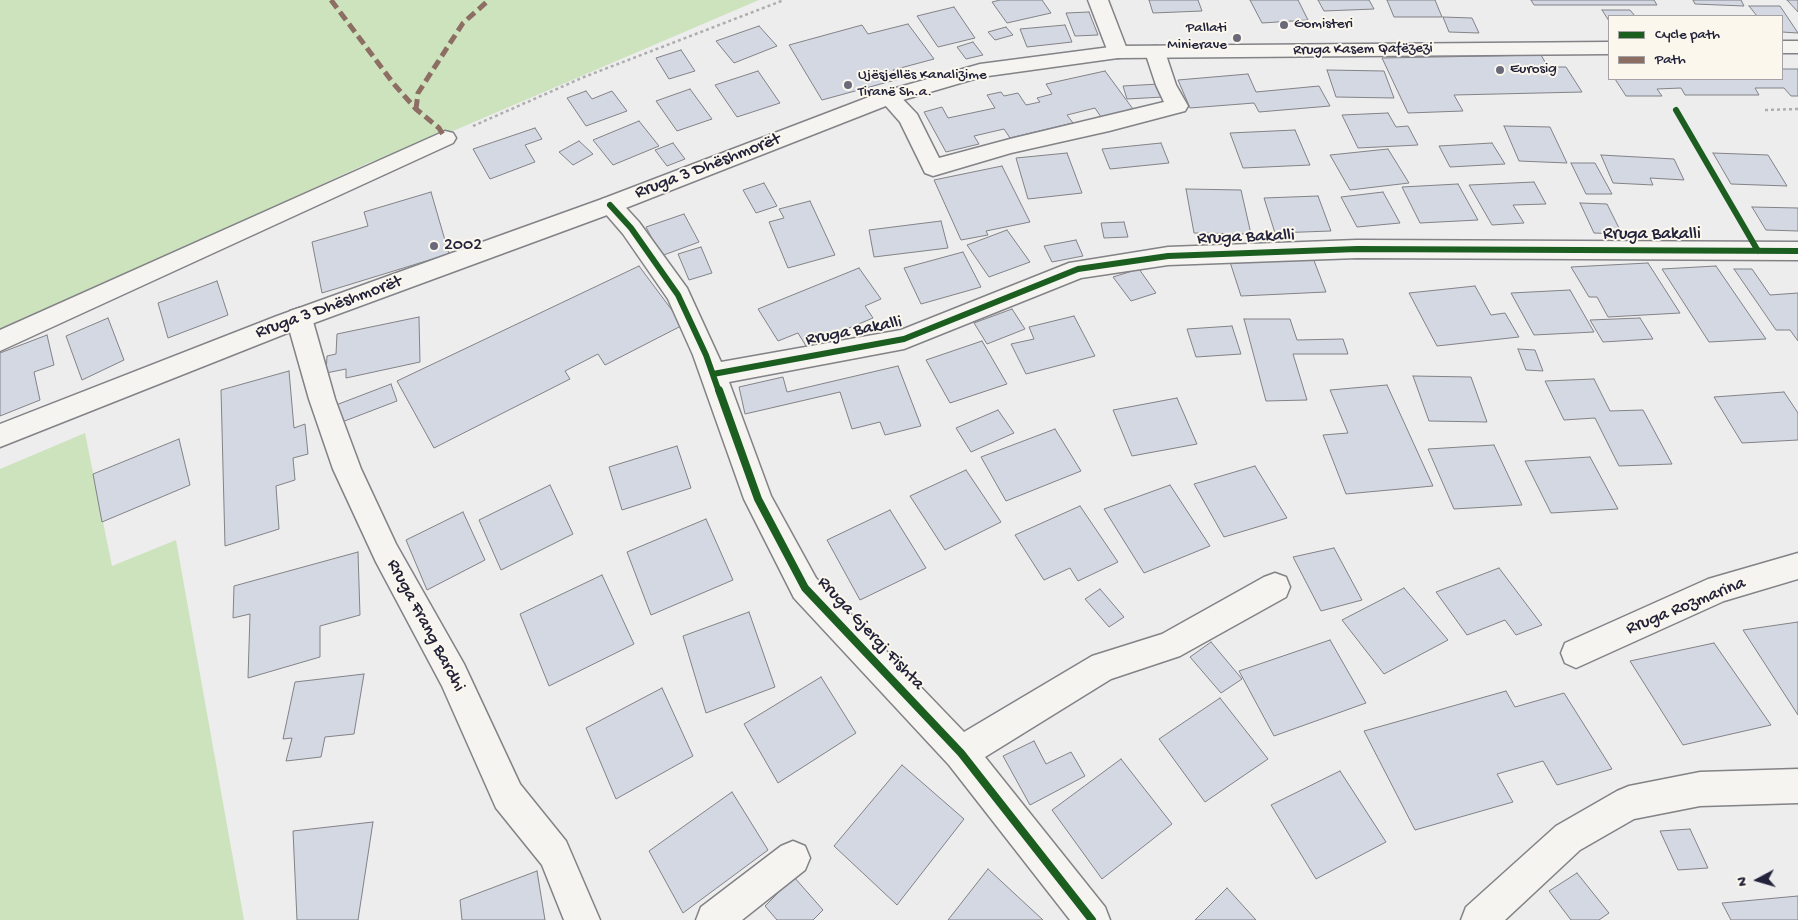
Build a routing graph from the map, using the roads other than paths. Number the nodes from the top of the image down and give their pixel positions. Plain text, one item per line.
1 (1098, 0) edge
2 (1783, 47) edge
3 (1798, 47) edge
4 (1608, 48) edge
5 (1118, 52) junction
6 (1155, 52) junction
7 (889, 97) junction
8 (445, 138) road end
9 (610, 205) junction
10 (1798, 251) edge
11 (300, 318) junction
12 (0, 341) edge
13 (713, 374) junction
14 (0, 436) edge
15 (1798, 566) edge
16 (1274, 587) dead end
17 (1576, 653) dead end
18 (961, 753) junction
19 (1798, 786) edge
20 (793, 858) dead end
21 (582, 920) edge
22 (714, 920) edge
23 (1092, 920) edge
24 (1479, 920) edge

1 - 5 street
2 - 3 street
4 - 6 street, Rruga Kasem Qafëzezi
5 - 6 street, Rruga Kasem Qafëzezi
5 - 7 street, Rruga 3 Dhëshmorët
6 - 7 street
7 - 9 street, Rruga 3 Dhëshmorët
8 - 12 street
9 - 11 street, Rruga 3 Dhëshmorët
9 - 13 street, Rruga Gjergj Fishta
10 - 13 street, Rruga Bakalli
11 - 14 street, Rruga 3 Dhëshmorët
11 - 21 street, Rruga Frang Bardhi
13 - 18 street, Rruga Gjergj Fishta
15 - 17 street, Rruga Rozmarina
16 - 18 street
18 - 23 street, Rruga Gjergj Fishta
19 - 24 street
20 - 22 street

